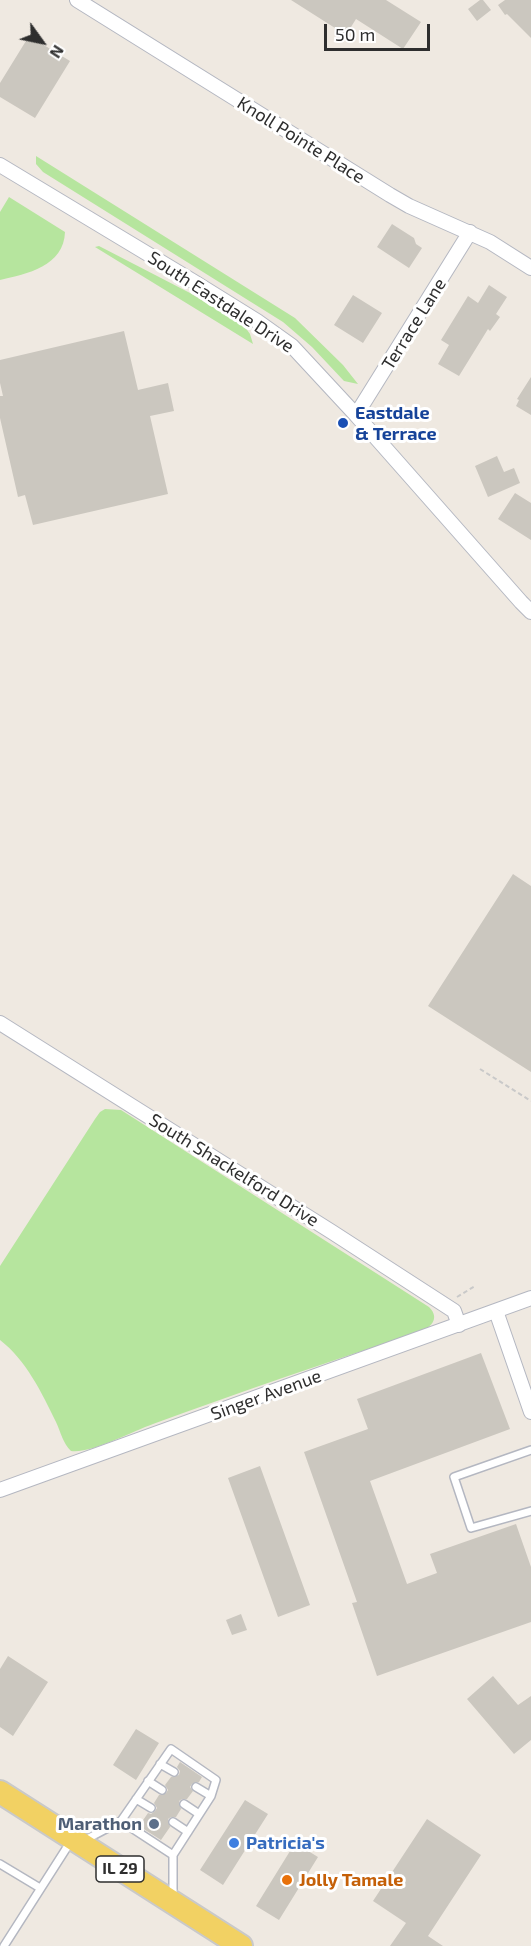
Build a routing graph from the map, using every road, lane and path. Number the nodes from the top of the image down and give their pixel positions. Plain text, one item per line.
1 (77, 0) edge
2 (0, 165) edge
3 (470, 232) junction
4 (531, 268) edge
5 (356, 415) junction
6 (531, 612) edge
7 (0, 1023) edge
8 (480, 1069) dead end
9 (531, 1101) edge
10 (475, 1286) dead end
11 (531, 1298) edge
12 (454, 1299) dead end
13 (496, 1311) junction
14 (459, 1325) junction
15 (531, 1412) edge
16 (531, 1450) edge
17 (0, 1490) edge
18 (531, 1511) edge
19 (160, 1764) junction
20 (174, 1772) dead end
21 (148, 1781) junction
22 (196, 1787) dead end
23 (162, 1790) dead end
24 (0, 1792) edge
25 (211, 1796) junction
26 (136, 1799) junction
27 (184, 1804) dead end
28 (151, 1808) dead end
29 (199, 1814) junction
30 (121, 1821) junction
31 (173, 1822) dead end
32 (188, 1832) junction
33 (76, 1841) junction
34 (173, 1855) junction
35 (0, 1863) edge
36 (40, 1888) junction
37 (173, 1903) junction
38 (4, 1946) edge
39 (241, 1946) edge

1 - 3 street, Knoll Pointe Place
2 - 5 street, South Eastdale Drive
3 - 4 street, Knoll Pointe Place
3 - 5 street, Terrace Lane
5 - 6 street, South Eastdale Drive
7 - 14 street, South Shackelford Drive
8 - 9 path
10 - 12 path
11 - 13 street, Singer Avenue
13 - 14 street, Singer Avenue
13 - 15 street
14 - 17 street, Singer Avenue
16 - 18 lane
19 - 20 lane
19 - 21 lane
19 - 25 lane
21 - 23 lane
21 - 26 lane
22 - 25 lane
24 - 33 main road, IL 29
25 - 29 lane
26 - 28 lane
26 - 30 lane
27 - 29 lane
29 - 32 lane
30 - 33 lane
30 - 34 lane
31 - 32 lane
32 - 34 lane
33 - 36 lane
33 - 37 main road, IL 29
34 - 37 lane
35 - 36 lane
36 - 38 lane
37 - 39 main road, IL 29

